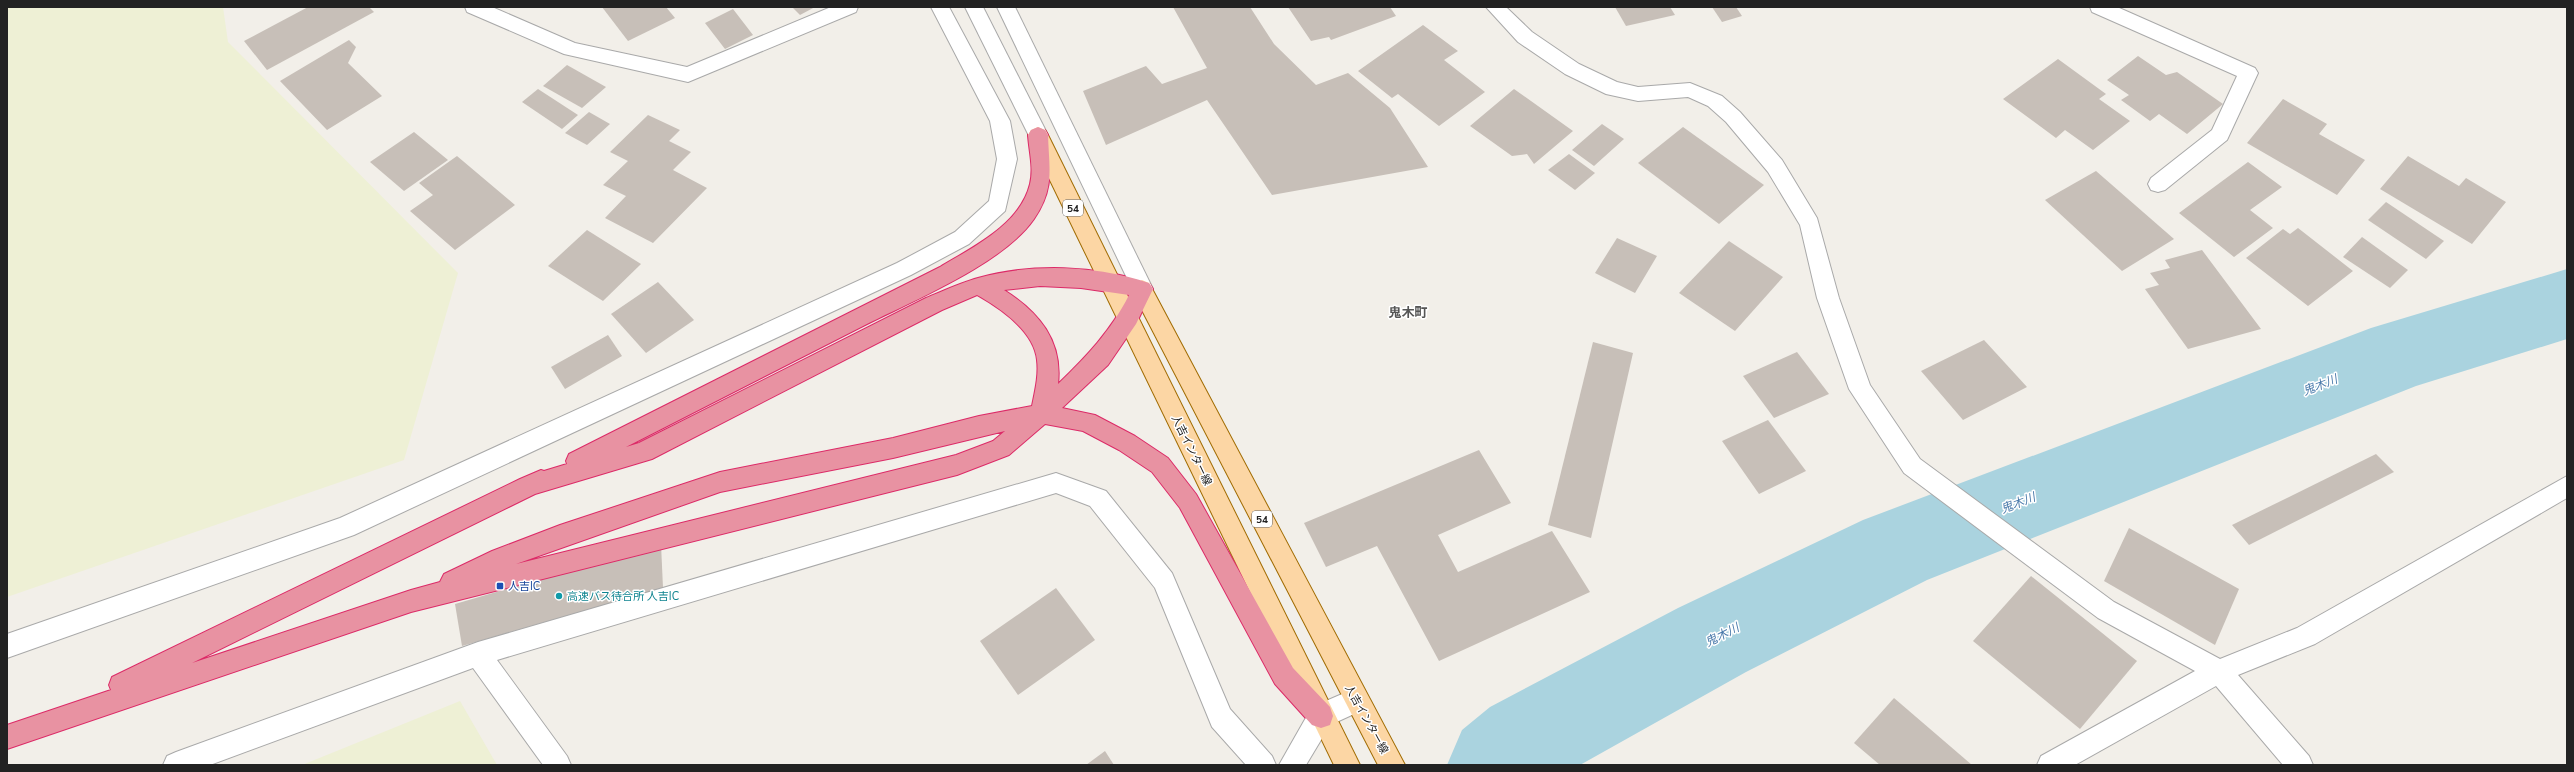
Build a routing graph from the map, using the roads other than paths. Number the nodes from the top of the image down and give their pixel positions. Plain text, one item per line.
1 (474, 7) edge
2 (849, 7) edge
3 (940, 7) edge
4 (974, 7) edge
5 (1006, 7) edge
6 (1495, 7) edge
7 (2099, 7) edge
8 (1038, 135) junction
9 (2158, 184) dead end
10 (1110, 282) junction
11 (979, 286) junction
12 (1142, 289) junction
13 (1128, 318) junction
14 (1041, 414) junction
15 (528, 486) junction
16 (2567, 486) edge
17 (411, 601) junction
18 (7, 646) edge
19 (478, 654) junction
20 (2219, 671) junction
21 (1356, 700) junction
22 (1321, 716) junction
23 (45, 723) junction
24 (7, 737) edge
25 (1387, 756) edge
26 (176, 765) edge
27 (558, 765) edge
28 (1263, 765) edge
29 (1292, 765) edge
30 (1346, 765) edge
31 (2050, 765) edge
32 (2300, 765) edge

1 - 2 street
3 - 18 street
4 - 8 street
5 - 12 street
6 - 20 street
7 - 9 street
8 - 10 main road, 人吉インター線 / 54
8 - 15 highway
10 - 11 highway
10 - 12 highway
10 - 13 main road, 人吉インター線 / 54
11 - 14 highway
11 - 15 highway
12 - 13 highway
12 - 21 main road, 人吉インター線 / 54
13 - 14 highway
13 - 22 main road, 人吉インター線 / 54
14 - 17 highway
14 - 17 highway
14 - 22 highway
15 - 23 highway
16 - 20 street
17 - 23 highway
19 - 26 street
19 - 27 street
19 - 28 street
20 - 31 street
20 - 32 street
21 - 22 street
21 - 25 main road, 人吉インター線 / 54
22 - 29 street
22 - 30 main road, 人吉インター線 / 54
23 - 24 highway

